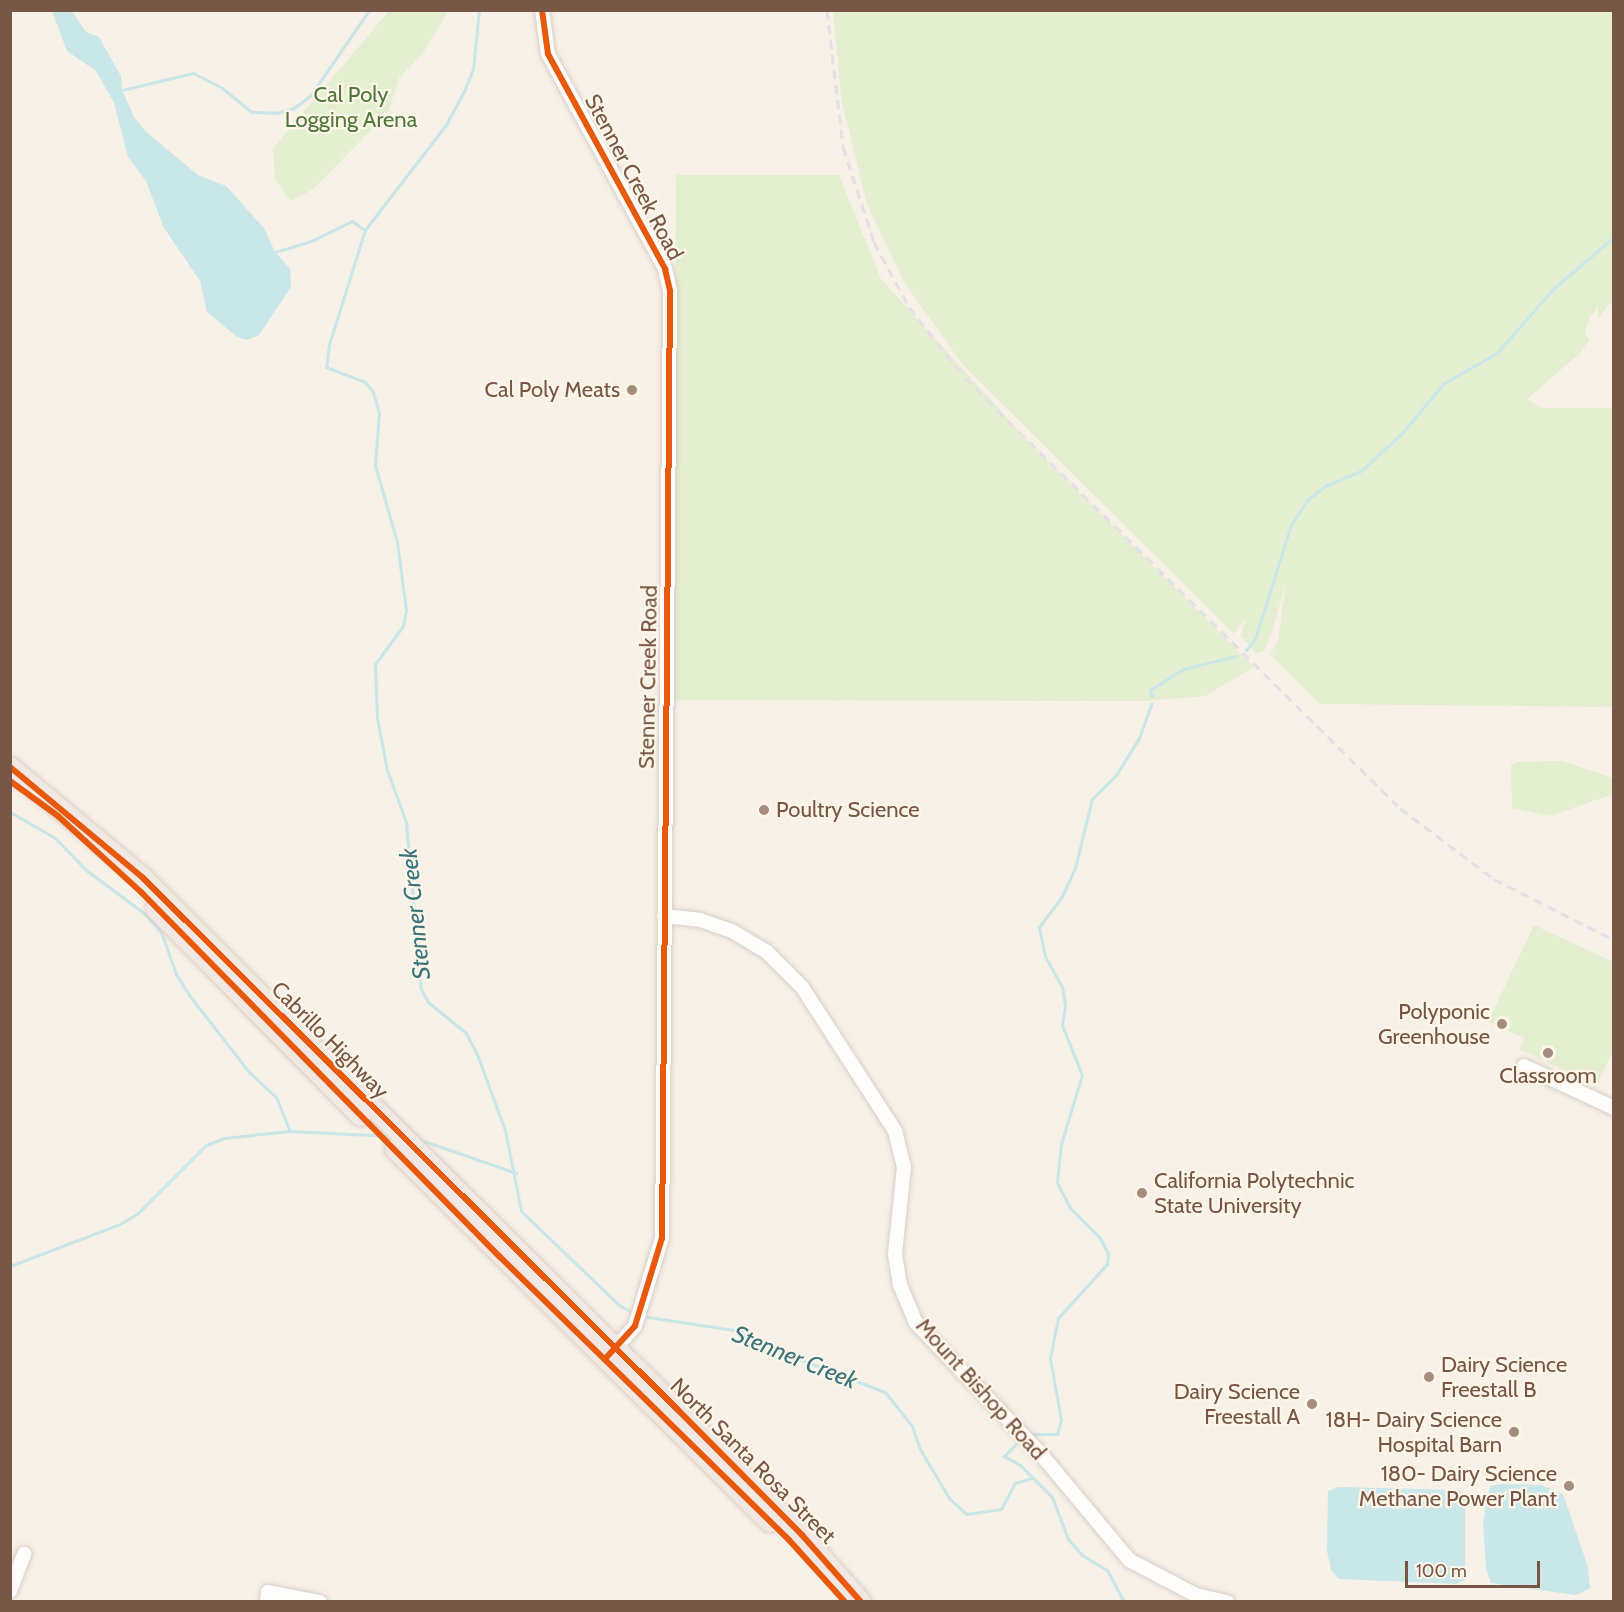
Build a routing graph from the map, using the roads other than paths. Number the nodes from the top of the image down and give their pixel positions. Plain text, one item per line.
1 (542, 10) edge
2 (10, 767) edge
3 (10, 781) edge
4 (664, 916) junction
5 (1524, 1066) dead end
6 (1614, 1108) edge
7 (610, 1354) junction
8 (24, 1554) dead end
9 (10, 1591) edge
10 (268, 1597) edge
11 (320, 1602) edge
12 (845, 1602) edge
13 (861, 1602) edge
14 (1227, 1602) edge

1 - 4 street, Stenner Creek Road
2 - 7 highway, Cabrillo Highway
3 - 7 highway, Cabrillo Highway
4 - 7 street, Stenner Creek Road
4 - 14 street, Mount Bishop Road
5 - 6 street
7 - 12 highway, North Santa Rosa Street
7 - 13 highway, North Santa Rosa Street
8 - 9 street
10 - 11 street

